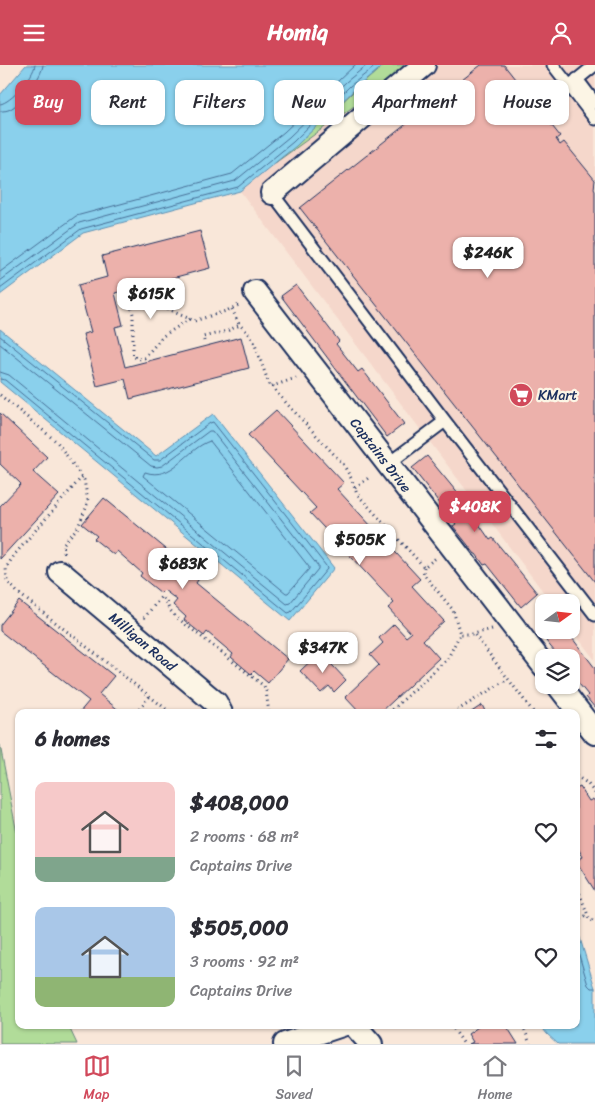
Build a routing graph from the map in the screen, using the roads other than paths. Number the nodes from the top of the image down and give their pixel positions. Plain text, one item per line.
1 (424, 65) edge
2 (553, 65) edge
3 (595, 65) edge
4 (573, 82) junction
5 (595, 103) edge
6 (595, 119) edge
7 (272, 193) joint
8 (255, 292) road end
9 (445, 421) junction
10 (381, 468) junction
11 (60, 572) road end
12 (595, 615) edge
13 (535, 655) edge
14 (565, 694) edge
15 (220, 709) edge
16 (576, 709) edge
17 (580, 714) edge
18 (595, 733) edge
19 (330, 1029) edge
20 (358, 1029) edge
21 (285, 1044) edge
22 (371, 1044) edge

1 - 7 street
2 - 4 lane
3 - 4 lane
4 - 5 lane
4 - 6 lane
7 - 9 lane
8 - 10 street, Captains Drive
9 - 10 lane
9 - 12 lane
10 - 13 street, Captains Drive
11 - 15 street, Milligan Road
14 - 16 street
17 - 18 street
19 - 21 street
20 - 22 street

